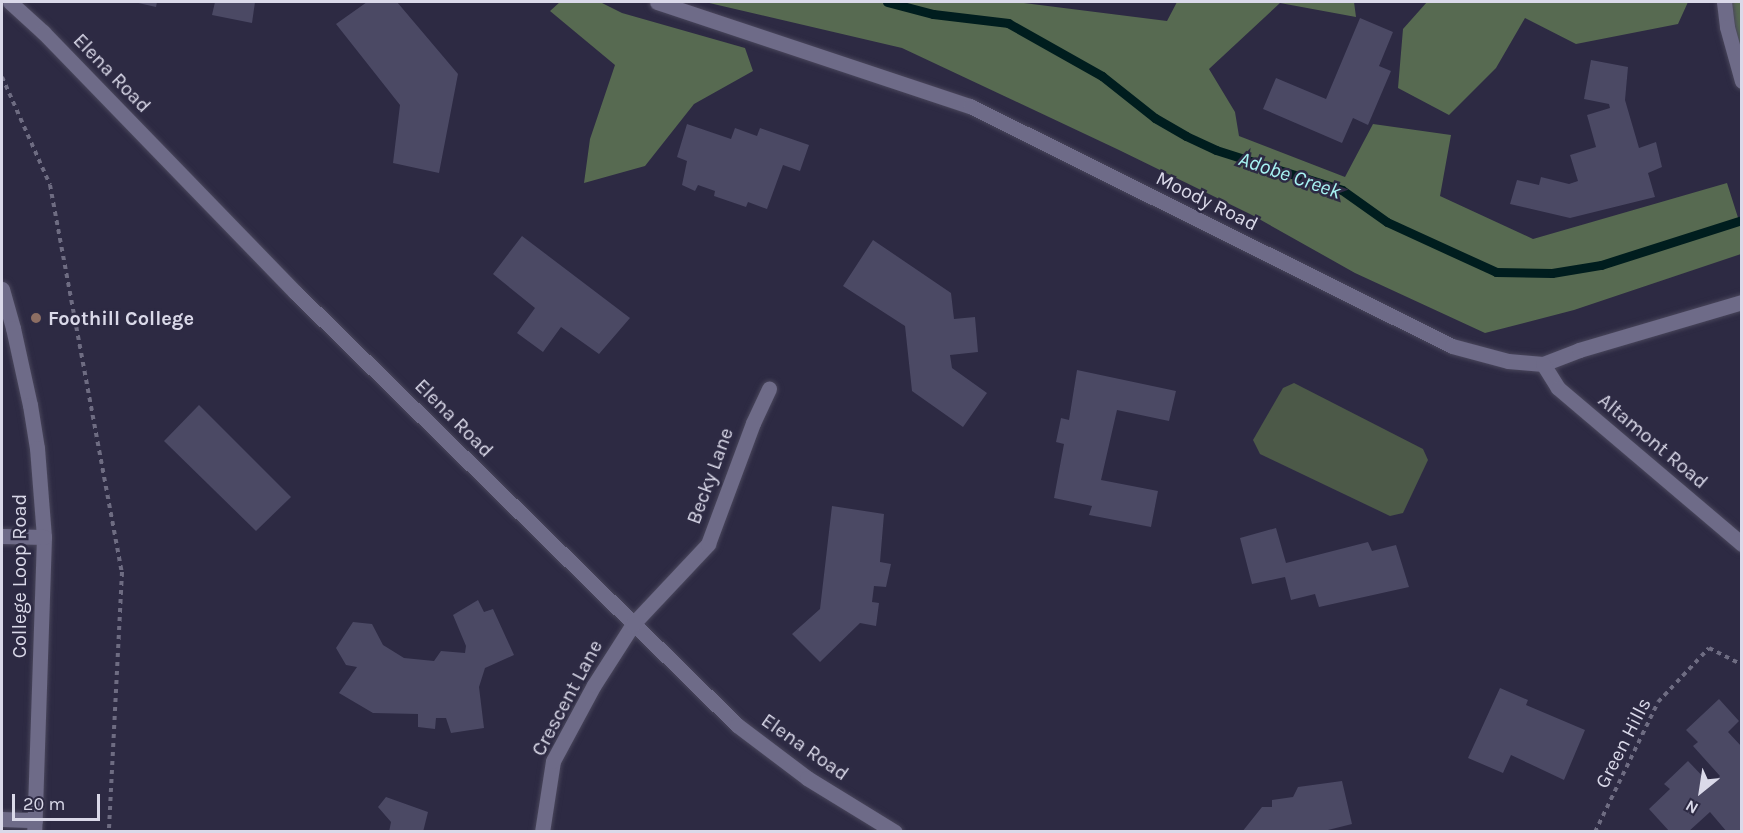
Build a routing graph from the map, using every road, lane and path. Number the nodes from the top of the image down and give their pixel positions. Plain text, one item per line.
1 (10, 2) edge
2 (657, 2) edge
3 (1724, 2) edge
4 (2, 77) edge
5 (1742, 81) edge
6 (2, 296) edge
7 (1742, 302) edge
8 (1543, 364) junction
9 (769, 389) dead end
10 (2, 536) edge
11 (44, 537) junction
12 (1742, 544) edge
13 (633, 624) junction
14 (1742, 665) edge
15 (2, 819) edge
16 (35, 826) edge
17 (109, 831) edge
18 (543, 831) edge
19 (895, 831) edge
20 (1595, 831) edge

1 - 13 street, Elena Road
2 - 8 street, Moody Road
3 - 5 street
4 - 17 path
6 - 11 street, College Loop Road
7 - 8 street, Moody Road
8 - 12 street, Altamont Road
9 - 13 street, Becky Lane
10 - 11 street
11 - 16 street, College Loop Road
13 - 18 street, Crescent Lane
13 - 19 street, Elena Road
14 - 20 path, Green Hills
15 - 16 street

